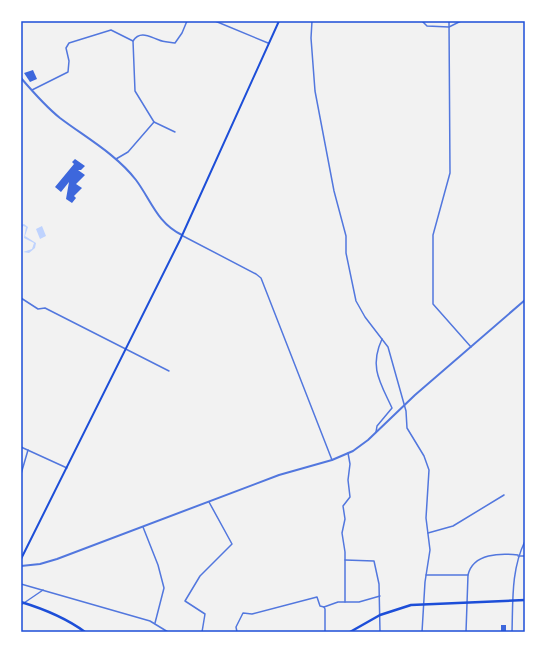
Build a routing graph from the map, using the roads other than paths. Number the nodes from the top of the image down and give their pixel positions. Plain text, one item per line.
1 (187, 21) edge
2 (215, 21) edge
3 (279, 21) edge
4 (312, 21) edge
5 (422, 21) edge
6 (449, 21) edge
7 (461, 21) edge
8 (449, 27) junction
9 (134, 41) junction
10 (269, 43) junction
11 (21, 78) edge
12 (32, 90) junction
13 (154, 122) junction
14 (175, 132) dead end
15 (116, 159) junction
16 (182, 235) junction
17 (21, 298) edge
18 (525, 300) edge
19 (382, 339) junction
20 (471, 347) junction
21 (126, 349) junction
22 (169, 371) dead end
23 (404, 405) junction
24 (376, 433) junction
25 (21, 447) edge
26 (28, 450) junction
27 (348, 453) junction
28 (332, 460) junction
29 (67, 468) junction
30 (21, 474) edge
31 (504, 495) dead end
32 (209, 502) junction
33 (143, 527) junction
34 (428, 533) junction
35 (525, 541) edge
36 (518, 555) junction
37 (525, 556) edge
38 (21, 559) edge
39 (345, 560) junction
40 (21, 566) edge
41 (426, 575) junction
42 (468, 575) junction
43 (21, 584) edge
44 (43, 590) junction
45 (380, 596) junction
46 (512, 600) junction
47 (525, 600) edge
48 (21, 602) edge
49 (344, 602) junction
50 (467, 602) junction
51 (424, 604) junction
52 (21, 605) edge
53 (324, 607) junction
54 (380, 615) junction
55 (155, 623) junction
56 (85, 632) edge
57 (168, 632) edge
58 (202, 632) edge
59 (237, 632) edge
60 (325, 632) edge
61 (350, 632) edge
62 (380, 632) edge
63 (422, 632) edge
64 (466, 632) edge
65 (512, 632) edge

1 - 9 street
2 - 10 street
3 - 10 main road
4 - 19 street
5 - 8 street
6 - 8 street
7 - 8 street
8 - 20 street
9 - 12 street
9 - 13 street
10 - 16 main road
11 - 12 street
12 - 15 street
13 - 14 street
13 - 15 street
15 - 16 street
16 - 21 main road
16 - 28 street
17 - 21 street
18 - 20 street
19 - 23 street
19 - 24 street
20 - 23 street
21 - 22 street
21 - 29 main road
23 - 24 street
23 - 34 street
24 - 27 street
25 - 26 street
26 - 29 street
26 - 30 street
27 - 28 street
27 - 39 street
28 - 32 street
29 - 38 main road
31 - 34 street
32 - 33 street
32 - 58 street
33 - 40 street
33 - 55 street
34 - 41 street
35 - 36 street
36 - 37 street
36 - 42 street
36 - 46 street
39 - 45 street
39 - 49 street
41 - 42 street
41 - 51 street
42 - 50 street
43 - 44 street
44 - 52 street
44 - 55 street
45 - 49 street
45 - 54 street
46 - 47 highway
46 - 50 highway
46 - 65 street
48 - 56 highway
49 - 53 street
50 - 51 highway
50 - 64 street
51 - 54 highway
51 - 63 street
53 - 59 street
53 - 60 street
54 - 61 highway
54 - 62 street
55 - 57 street

